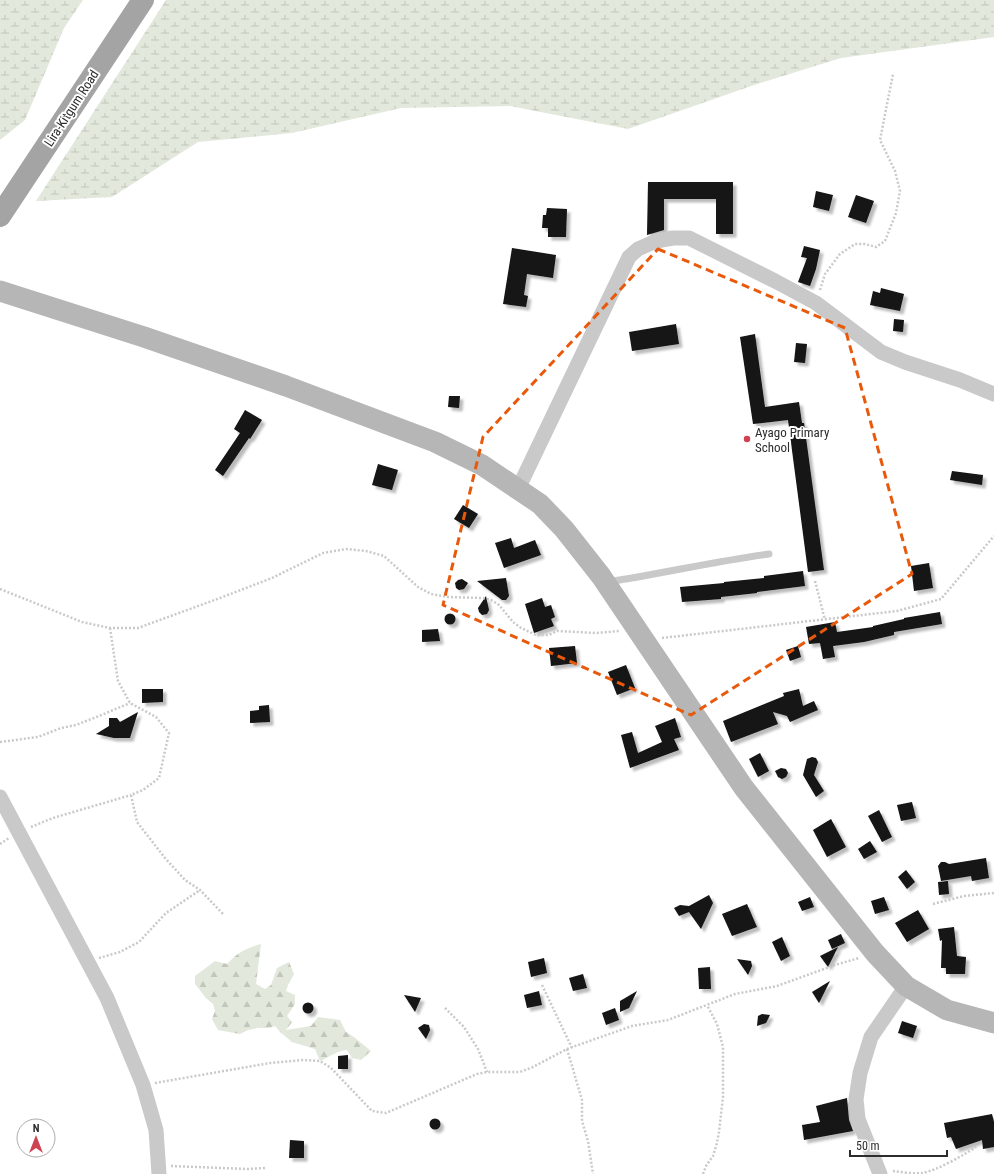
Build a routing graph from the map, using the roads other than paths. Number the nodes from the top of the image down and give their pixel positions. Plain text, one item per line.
1 (143, 0) edge
2 (0, 216) edge
3 (0, 291) edge
4 (994, 394) edge
5 (518, 489) junction
6 (769, 554) dead end
7 (605, 583) junction
8 (0, 797) edge
9 (906, 986) junction
10 (994, 1023) edge
11 (159, 1169) edge
12 (880, 1172) edge

1 - 2 main road, Lira-Kitgum Road
3 - 5 street
4 - 5 street
5 - 7 street
6 - 7 lane
7 - 9 street
8 - 11 street
9 - 10 street
9 - 12 street

